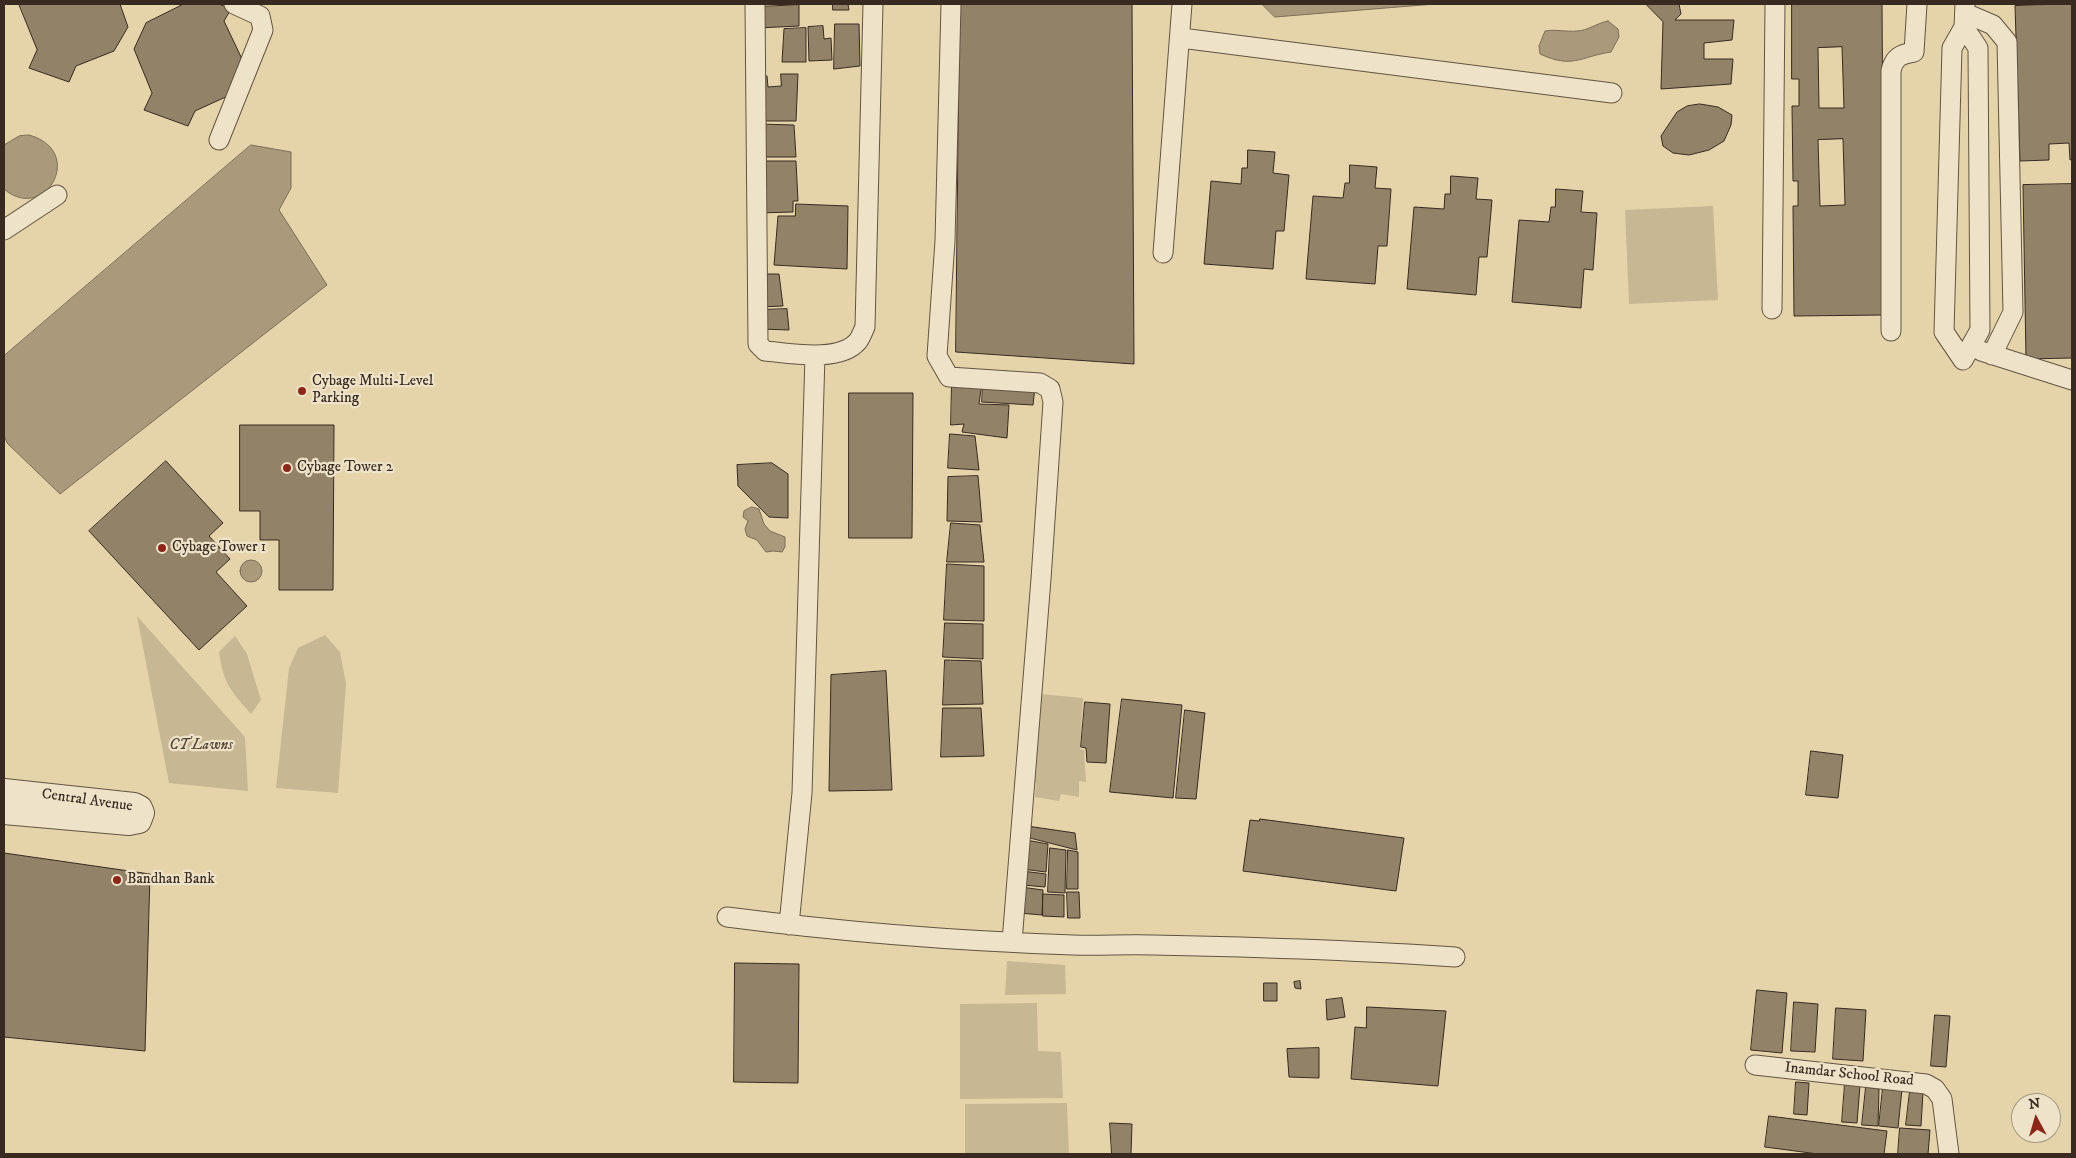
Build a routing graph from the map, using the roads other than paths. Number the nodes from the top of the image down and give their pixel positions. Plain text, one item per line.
1 (234, 4) edge
2 (755, 4) edge
3 (873, 4) edge
4 (951, 4) edge
5 (1182, 4) edge
6 (1775, 4) edge
7 (1917, 4) edge
8 (1964, 14) edge
9 (1181, 38) junction
10 (1612, 93) dead end
11 (219, 140) dead end
12 (57, 195) dead end
13 (4, 230) edge
14 (1163, 254) dead end
15 (1772, 309) dead end
16 (1891, 331) dead end
17 (1970, 347) junction
18 (1992, 354) junction
19 (815, 356) junction
20 (2072, 380) edge
21 (4, 791) edge
22 (4, 812) edge
23 (727, 917) dead end
24 (789, 925) junction
25 (1012, 942) junction
26 (1455, 957) dead end
27 (1755, 1065) dead end
28 (1949, 1154) edge

1 - 11 street
2 - 19 street
3 - 19 street
4 - 25 street
5 - 9 street
6 - 15 street
7 - 16 street
8 - 17 street
8 - 17 street
8 - 18 street
9 - 10 street
9 - 14 street
12 - 13 street
17 - 18 street
18 - 20 street
19 - 24 street
21 - 22 street, Central Avenue
23 - 24 street
24 - 25 street
25 - 26 street
27 - 28 street, Inamdar School Road

